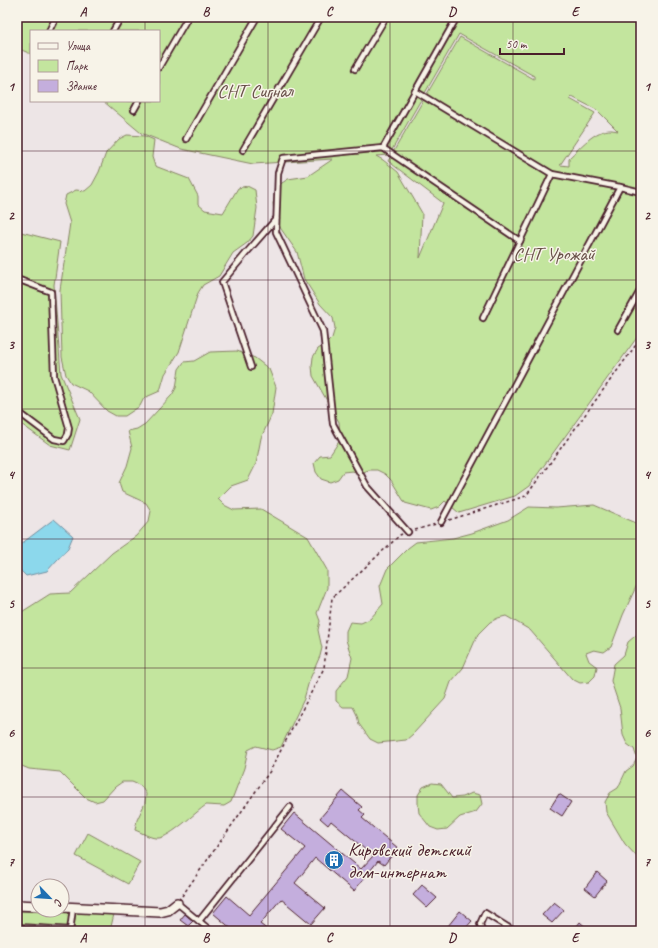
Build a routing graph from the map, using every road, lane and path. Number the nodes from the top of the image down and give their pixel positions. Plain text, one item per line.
1 (56, 17) edge
2 (121, 17) edge
3 (188, 17) edge
4 (257, 17) edge
5 (320, 17) edge
6 (386, 17) edge
7 (457, 17) edge
8 (50, 30) edge
9 (114, 30) edge
10 (160, 65) edge
11 (355, 69) dead end
12 (415, 91) junction
13 (138, 102) edge
14 (134, 110) dead end
15 (186, 139) dead end
16 (383, 148) junction
17 (242, 150) dead end
18 (552, 174) junction
19 (620, 187) junction
20 (641, 192) edge
21 (276, 219) junction
22 (520, 241) junction
23 (17, 280) edge
24 (641, 289) edge
25 (483, 318) dead end
26 (618, 330) dead end
27 (641, 338) edge
28 (251, 368) dead end
29 (17, 411) edge
30 (441, 522) junction
31 (408, 532) junction
32 (290, 807) dead end
33 (177, 903) junction
34 (17, 905) edge
35 (30, 906) edge
36 (70, 908) edge
37 (73, 908) junction
38 (199, 921) junction
39 (17, 928) edge
40 (70, 930) edge
41 (211, 931) edge
42 (482, 931) edge
43 (514, 931) edge

1 - 8 lane
2 - 9 lane
3 - 10 lane
4 - 15 lane
5 - 17 lane
6 - 11 lane
7 - 12 lane
12 - 16 lane
12 - 18 lane
13 - 14 lane
16 - 21 lane
16 - 22 lane
18 - 19 lane
18 - 22 lane
19 - 20 lane
19 - 30 lane
21 - 28 lane
21 - 31 lane
22 - 25 lane
23 - 29 lane
24 - 26 lane
27 - 30 path
30 - 31 path
31 - 33 path
32 - 38 lane
33 - 37 street
33 - 38 lane
34 - 35 street
36 - 37 street
37 - 40 lane
38 - 41 lane
39 - 40 lane
42 - 43 lane

